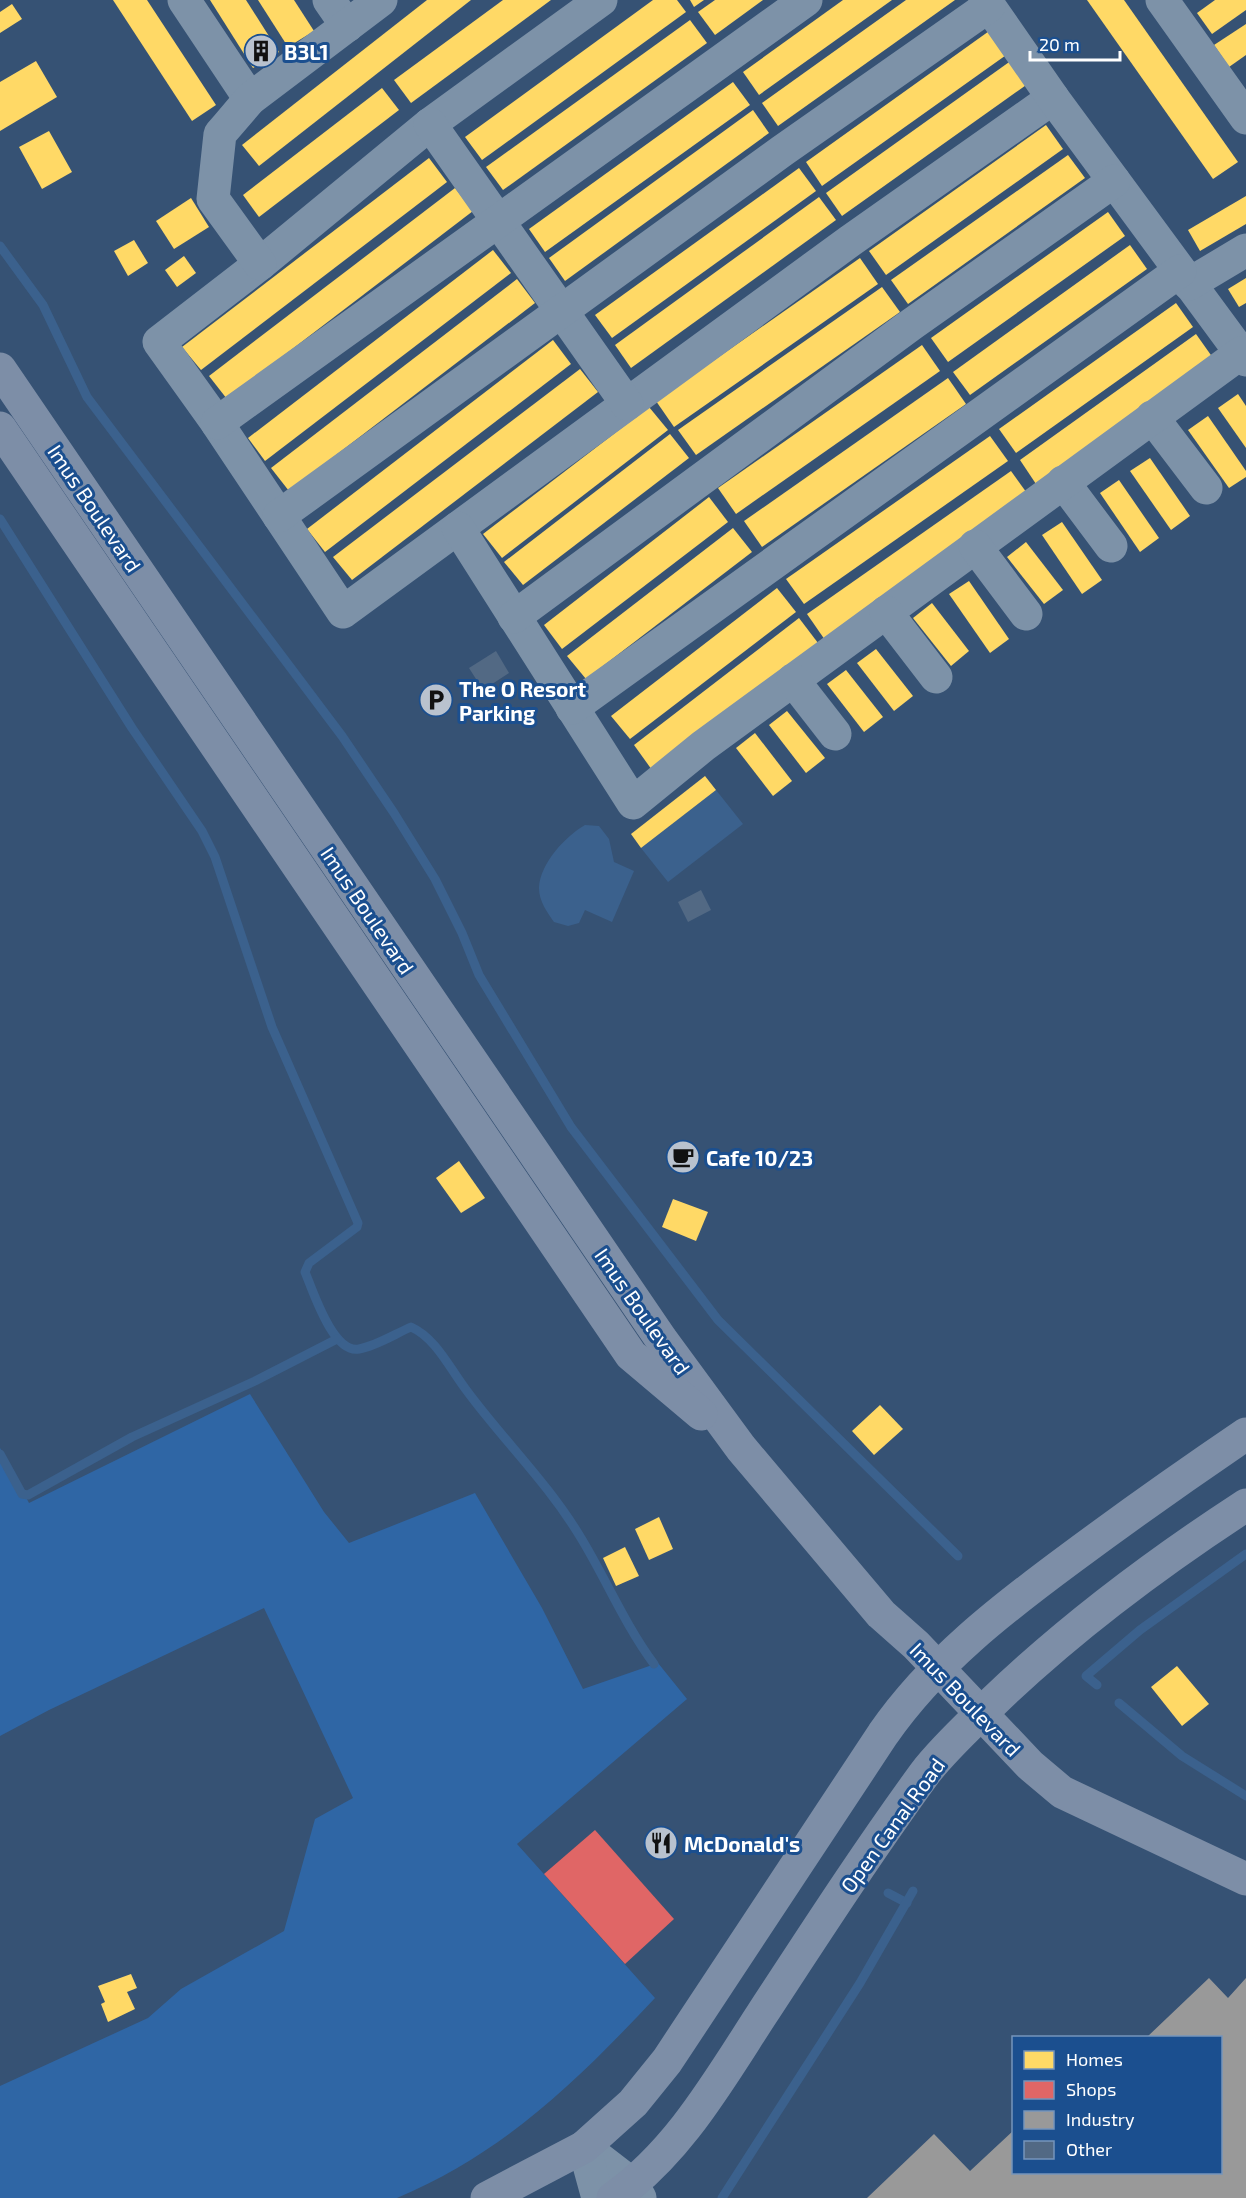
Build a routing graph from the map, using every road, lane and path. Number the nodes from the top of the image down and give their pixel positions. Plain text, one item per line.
1 (184, 0) edge
2 (381, 0) edge
3 (601, 0) edge
4 (806, 0) edge
5 (987, 3) edge
6 (1169, 3) edge
7 (338, 13) edge
8 (1235, 82) edge
9 (1053, 98) junction
10 (250, 99) junction
11 (1246, 118) edge
12 (430, 124) junction
13 (1114, 181) junction
14 (498, 220) junction
15 (1246, 249) edge
16 (260, 264) junction
17 (1184, 278) junction
18 (562, 311) junction
19 (1244, 356) edge
20 (0, 369) edge
21 (627, 404) junction
22 (1152, 417) junction
23 (217, 423) junction
24 (0, 428) edge
25 (1063, 482) junction
26 (1206, 488) dead end
27 (279, 516) junction
28 (458, 528) junction
29 (975, 546) junction
30 (1111, 546) dead end
31 (886, 612) junction
32 (1026, 614) dead end
33 (514, 617) junction
34 (936, 677) dead end
35 (793, 680) junction
36 (572, 708) junction
37 (835, 734) dead end
38 (1246, 1434) edge
39 (741, 1448) junction
40 (1246, 1505) edge
41 (937, 1668) junction
42 (980, 1715) junction
43 (1246, 1879) edge
44 (584, 2147) junction
45 (628, 2193) edge
46 (487, 2198) edge
47 (598, 2198) edge

1 - 10 street
2 - 7 street
3 - 12 street
4 - 14 street
5 - 9 street
5 - 18 street
6 - 8 street
7 - 10 street
8 - 11 street
9 - 13 street
9 - 21 street
10 - 16 street
12 - 14 street
12 - 16 street
13 - 17 street
13 - 33 street
14 - 18 street
14 - 23 street
15 - 17 street
16 - 23 street
17 - 19 street
17 - 36 street
18 - 21 street
18 - 27 street
19 - 22 street
20 - 39 main road, Imus Boulevard
21 - 28 street
22 - 25 street
22 - 26 street
23 - 27 street
24 - 39 main road, Imus Boulevard
25 - 29 street
25 - 30 street
27 - 28 street
28 - 33 street
29 - 31 street
29 - 32 street
31 - 34 street
31 - 35 street
33 - 36 street
35 - 36 street
35 - 37 street
38 - 41 main road
39 - 41 main road, Imus Boulevard
40 - 42 main road, Open Canal Road
41 - 42 main road, Imus Boulevard
41 - 44 main road
42 - 43 main road, Imus Boulevard
42 - 45 main road, Open Canal Road
44 - 45 street
44 - 46 main road
44 - 47 street

